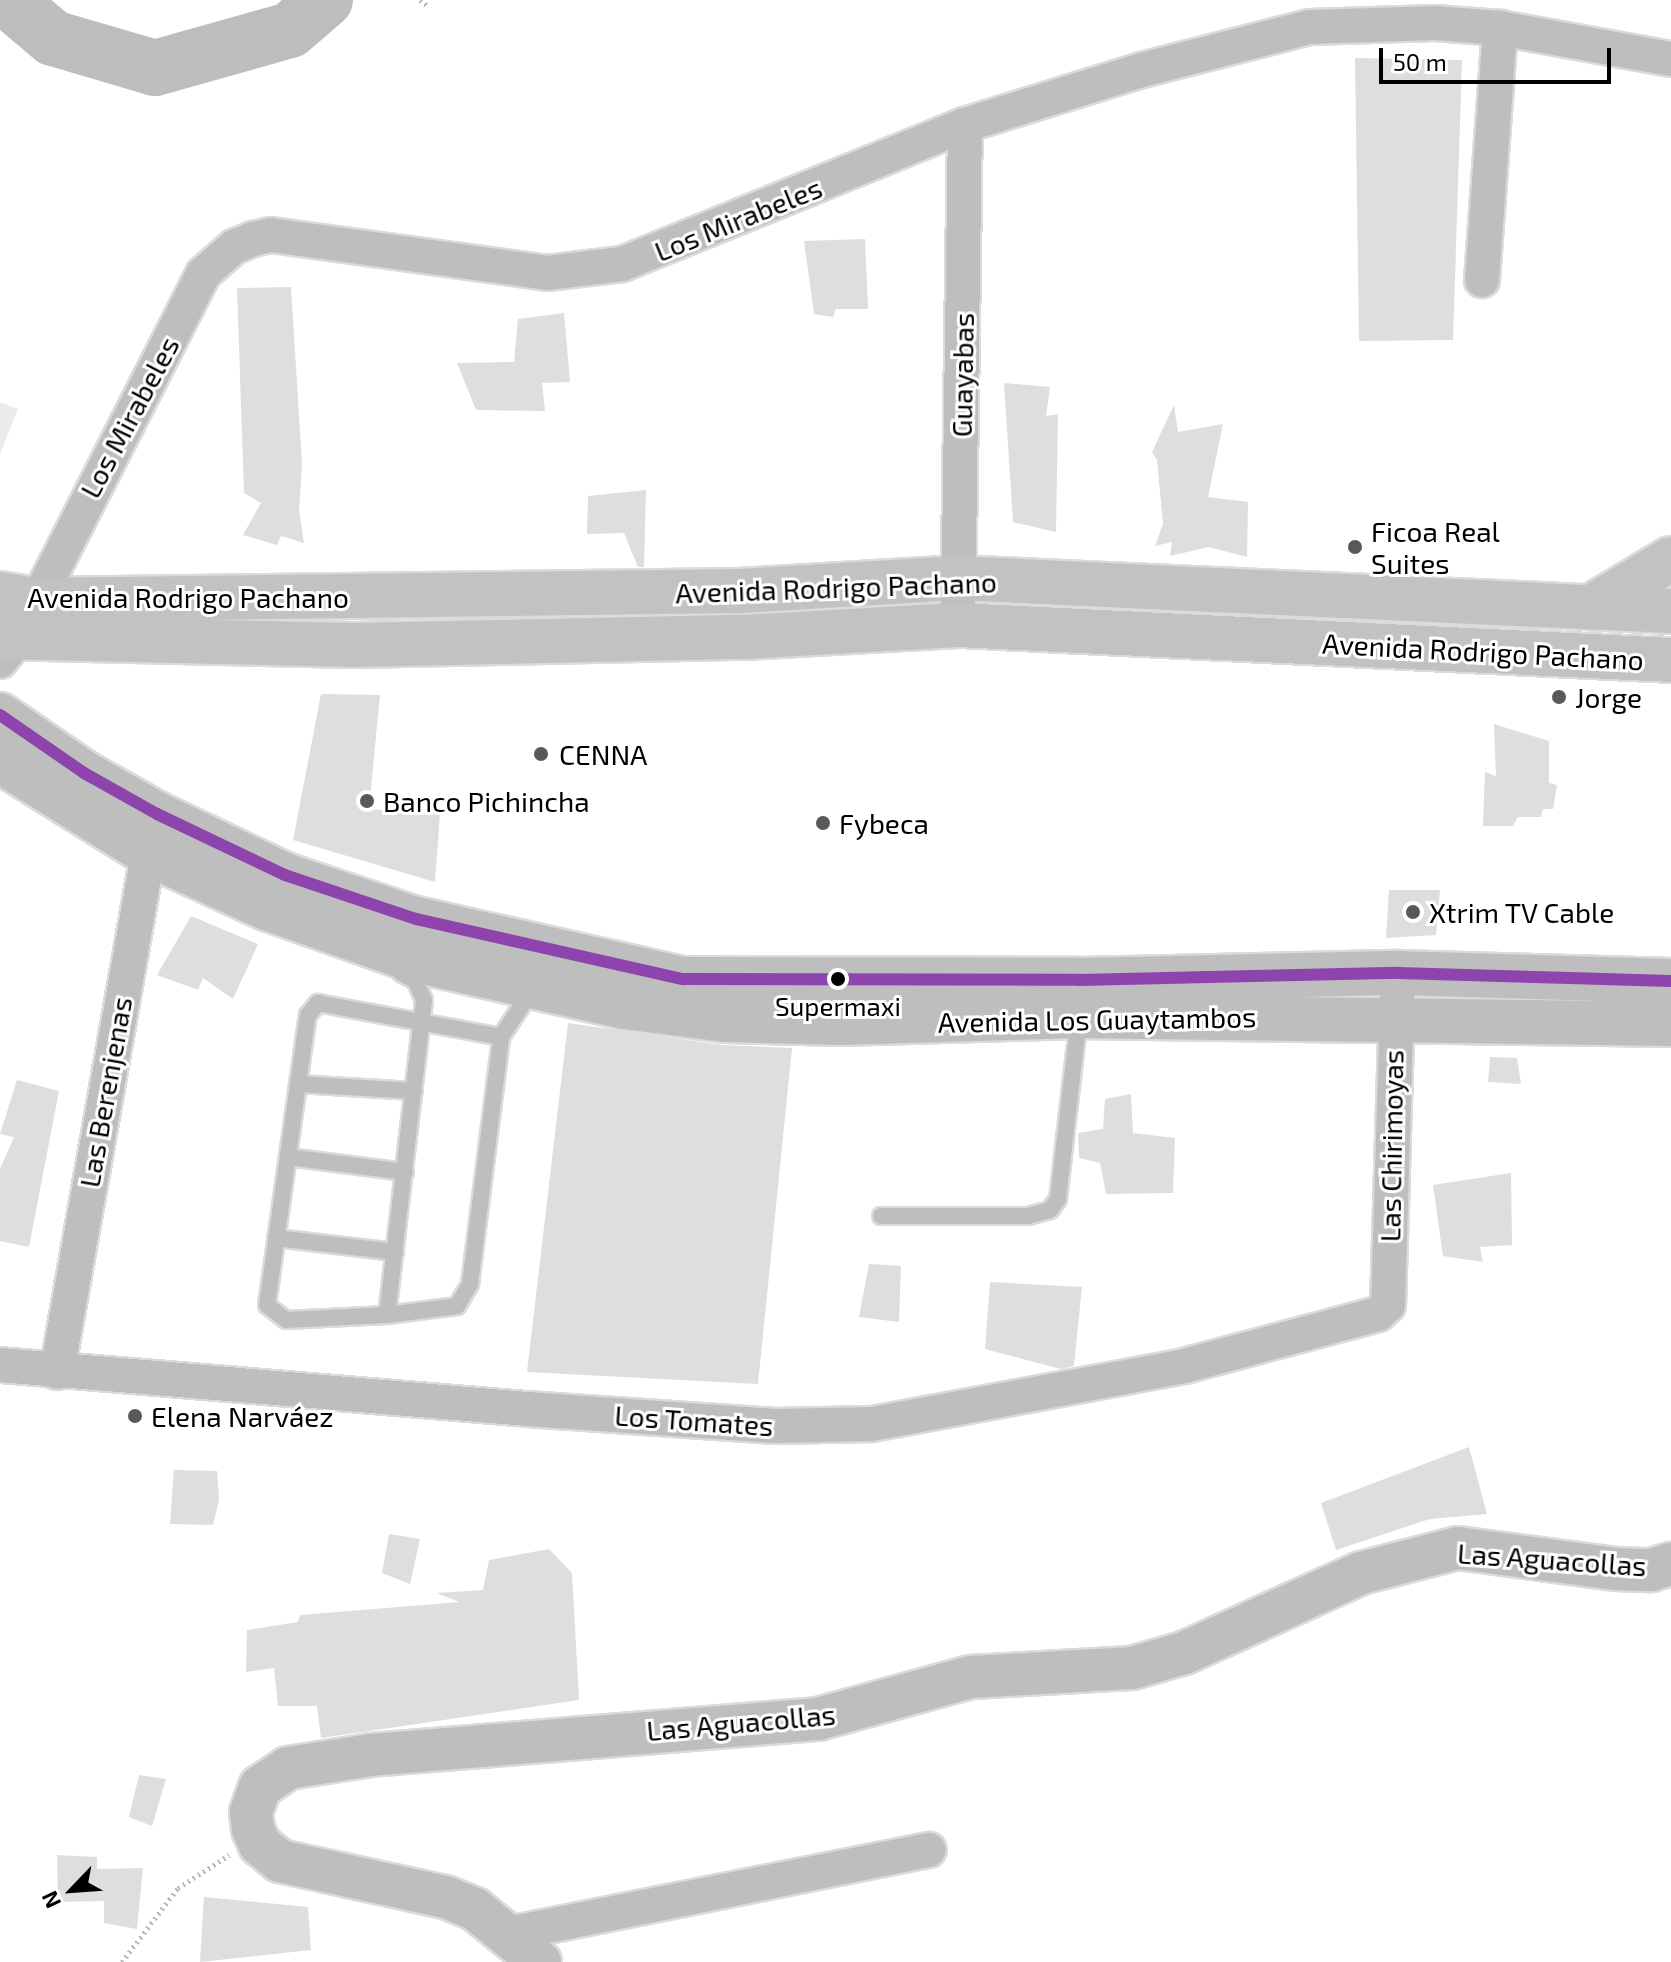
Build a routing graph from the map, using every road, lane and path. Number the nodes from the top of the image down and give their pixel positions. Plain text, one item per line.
1 (420, 0) edge
2 (429, 7) dead end
3 (1500, 28) junction
4 (1671, 59) edge
5 (965, 125) junction
6 (1482, 280) dead end
7 (1671, 559) edge
8 (957, 578) junction
9 (740, 591) junction
10 (17, 597) edge
11 (354, 597) junction
12 (1596, 604) junction
13 (1671, 611) edge
14 (958, 625) junction
15 (744, 637) junction
16 (354, 645) junction
17 (6, 646) edge
18 (1671, 660) edge
19 (0, 715) edge
20 (0, 761) edge
21 (152, 833) junction
22 (325, 929) junction
23 (413, 939) junction
24 (1398, 973) junction
25 (1671, 981) edge
26 (535, 987) junction
27 (1079, 998) junction
28 (721, 999) junction
29 (1393, 1018) junction
30 (421, 1020) junction
31 (1671, 1024) edge
32 (501, 1037) junction
33 (298, 1084) junction
34 (414, 1091) junction
35 (288, 1157) junction
36 (405, 1172) junction
37 (881, 1216) dead end
38 (276, 1238) junction
39 (395, 1252) junction
40 (1378, 1314) joint
41 (387, 1315) junction
42 (0, 1365) edge
43 (57, 1372) junction
44 (1671, 1564) edge
45 (256, 1837) junction
46 (929, 1850) dead end
47 (508, 1934) junction
48 (122, 1962) edge
49 (540, 1962) edge

1 - 2 path
3 - 4 street, Los Mirabeles
3 - 5 street, Los Mirabeles
3 - 6 street
5 - 8 street, Guayabas
5 - 10 street, Los Mirabeles
7 - 12 main road
8 - 9 main road, Avenida Rodrigo Pachano
8 - 12 main road, Avenida Rodrigo Pachano
8 - 14 street, Guayabas
9 - 11 main road, Avenida Rodrigo Pachano
9 - 15 main road
10 - 11 main road, Avenida Rodrigo Pachano
10 - 17 street, Los Mirabeles
11 - 16 main road
12 - 13 main road, Avenida Rodrigo Pachano
14 - 15 main road, Avenida Rodrigo Pachano
14 - 18 main road, Avenida Rodrigo Pachano
15 - 16 main road, Avenida Rodrigo Pachano
16 - 17 main road, Avenida Rodrigo Pachano
19 - 21 main road, Avenida Los Guaytambos
20 - 21 main road, Avenida Los Guaytambos
21 - 22 main road, Avenida Los Guaytambos
21 - 23 main road, Avenida Los Guaytambos
21 - 43 street, Las Berenjenas
22 - 23 main road, Avenida Los Guaytambos
22 - 30 lane
23 - 26 main road, Avenida Los Guaytambos
23 - 28 main road, Avenida Los Guaytambos
24 - 25 main road, Avenida Los Guaytambos
24 - 27 main road, Avenida Los Guaytambos
24 - 29 street, Las Chirimoyas
26 - 28 main road, Avenida Los Guaytambos
26 - 32 lane
27 - 28 main road, Avenida Los Guaytambos
27 - 29 main road, Avenida Los Guaytambos
27 - 37 lane
29 - 31 main road, Avenida Los Guaytambos
29 - 40 street, Las Chirimoyas
30 - 32 lane
30 - 33 lane
30 - 34 lane
32 - 41 lane
33 - 34 lane
33 - 35 lane
34 - 36 lane
35 - 36 lane
35 - 38 lane
36 - 39 lane
38 - 39 lane
38 - 41 lane
39 - 41 lane
40 - 43 street, Los Tomates
42 - 43 street, Los Tomates
44 - 45 street, Las Aguacollas
45 - 47 street
45 - 48 path
46 - 47 street
47 - 49 street

